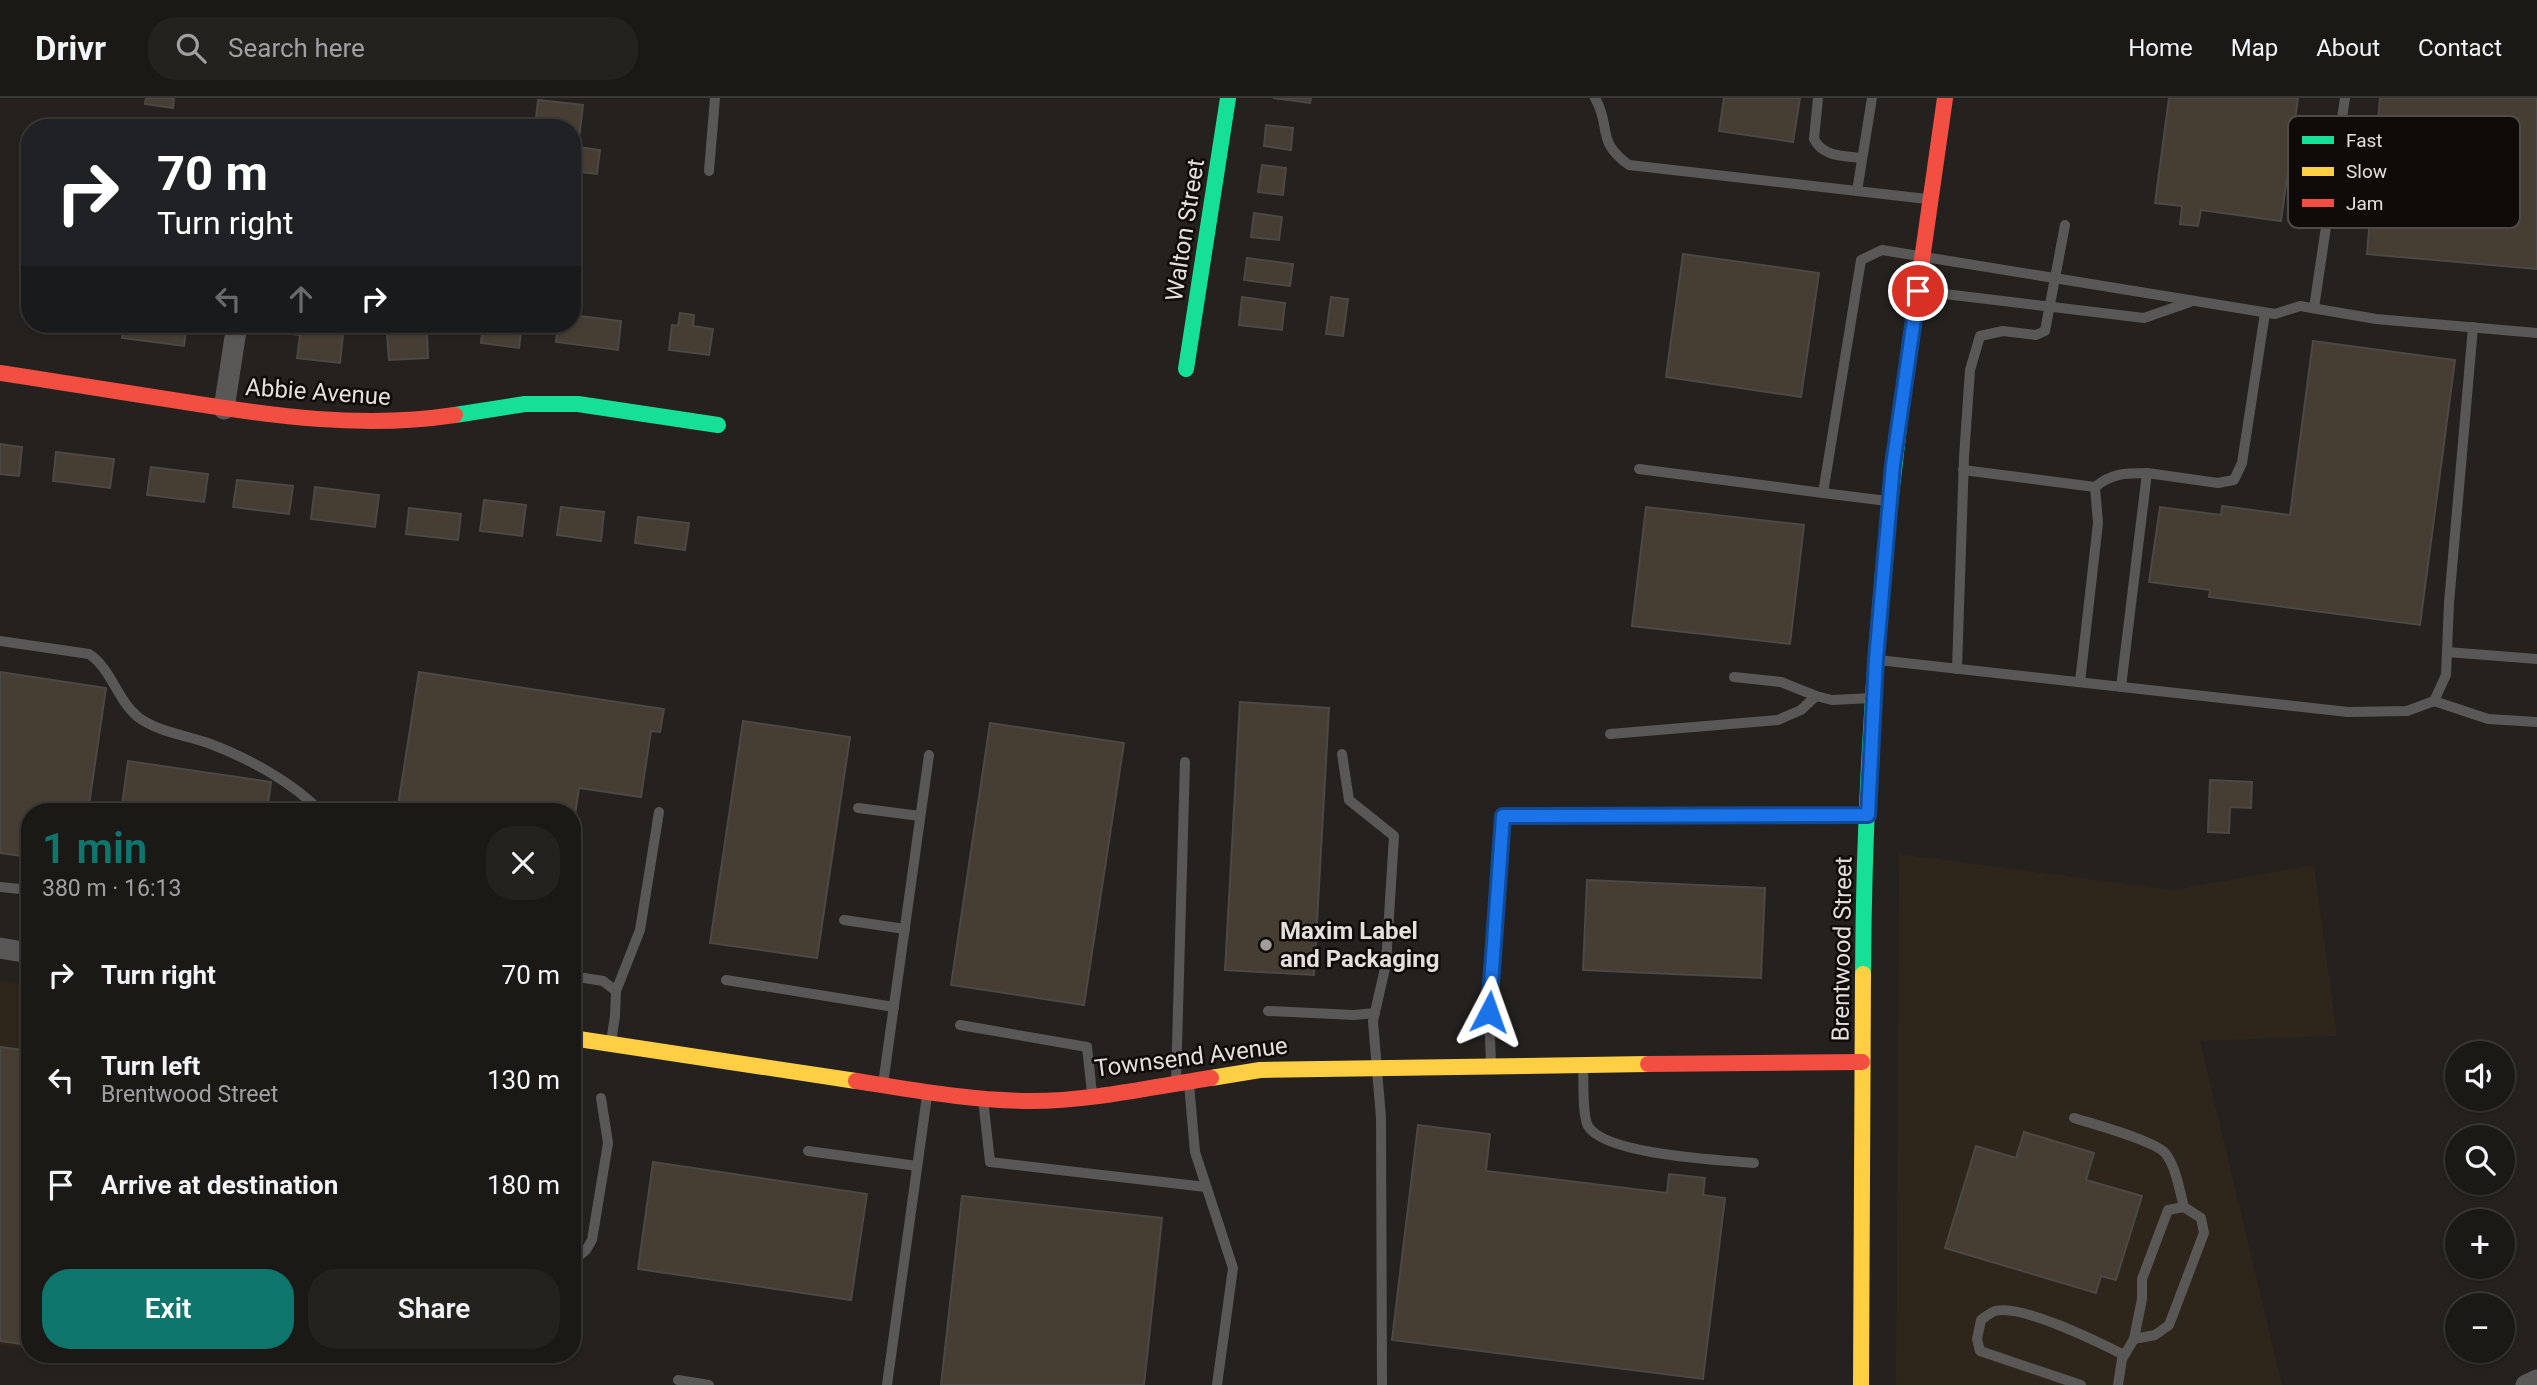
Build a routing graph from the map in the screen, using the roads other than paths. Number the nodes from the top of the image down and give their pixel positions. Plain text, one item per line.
1 (715, 98) edge
2 (1228, 98) edge
3 (1595, 98) edge
4 (1818, 98) edge
5 (1872, 98) edge
6 (1945, 98) edge
7 (2344, 98) edge
8 (2341, 116) edge
9 (1862, 158) junction
10 (709, 171) dead end
11 (1857, 191) junction
12 (1930, 200) junction
13 (2064, 225) dead end
14 (2325, 228) edge
15 (1923, 258) junction
16 (2056, 279) junction
17 (1918, 291) junction
18 (2193, 301) junction
19 (2052, 307) junction
20 (2314, 308) junction
21 (2265, 313) junction
22 (2473, 327) junction
23 (2537, 332) edge
24 (236, 333) edge
25 (1186, 369) dead end
26 (0, 373) edge
27 (224, 409) junction
28 (718, 425) dead end
29 (1639, 470) dead end
30 (1963, 470) junction
31 (2147, 473) junction
32 (2095, 487) junction
33 (1823, 493) junction
34 (1890, 502) junction
35 (0, 641) edge
36 (2447, 652) junction
37 (2537, 659) edge
38 (1876, 660) junction
39 (1957, 669) junction
40 (1734, 677) dead end
41 (2080, 682) junction
42 (2121, 687) junction
43 (1816, 696) junction
44 (1874, 698) junction
45 (2434, 701) junction
46 (2537, 722) edge
47 (1611, 734) dead end
48 (1342, 754) dead end
49 (929, 755) dead end
50 (1185, 762) dead end
51 (310, 803) edge
52 (859, 808) dead end
53 (659, 812) dead end
54 (1868, 815) junction
55 (920, 816) junction
56 (0, 887) edge
57 (21, 889) edge
58 (844, 920) dead end
59 (905, 929) junction
60 (0, 948) edge
61 (21, 952) edge
62 (581, 977) edge
63 (726, 980) dead end
64 (616, 991) junction
65 (894, 1007) junction
66 (1268, 1011) dead end
67 (1375, 1013) junction
68 (960, 1025) dead end
69 (581, 1039) edge
70 (610, 1044) junction
71 (1862, 1062) junction
72 (1491, 1065) junction
73 (1583, 1065) junction
74 (1378, 1067) junction
75 (1182, 1082) junction
76 (883, 1086) junction
77 (928, 1093) junction
78 (1092, 1096) junction
79 (601, 1098) dead end
80 (983, 1099) junction
81 (2074, 1118) dead end
82 (808, 1151) dead end
83 (1754, 1163) dead end
84 (917, 1166) junction
85 (1206, 1187) junction
86 (2184, 1207) junction
87 (581, 1254) edge
88 (2134, 1339) junction
89 (2124, 1355) junction
90 (678, 1380) dead end
91 (2537, 1380) edge
92 (709, 1385) edge
93 (887, 1385) edge
94 (1217, 1385) edge
95 (1382, 1385) edge
96 (1861, 1385) edge
97 (2081, 1385) edge
98 (2118, 1385) edge
99 (2526, 1385) edge

1 - 10 lane
2 - 25 street, Walton Street
3 - 11 lane
4 - 9 lane
5 - 9 lane
6 - 12 street, Brentwood Street
7 - 8 lane
9 - 11 lane
11 - 12 lane
12 - 15 street, Brentwood Street
13 - 16 lane
14 - 20 lane
15 - 16 lane
15 - 17 street, Brentwood Street
15 - 33 lane
16 - 18 lane
16 - 19 lane
17 - 19 lane
17 - 34 street, Brentwood Street
18 - 19 lane
18 - 21 lane
19 - 30 lane
20 - 21 lane
20 - 22 lane
21 - 31 lane
22 - 23 lane
22 - 36 lane
24 - 27 street
26 - 27 street, Abbie Avenue
27 - 28 street, Abbie Avenue
29 - 33 lane
30 - 32 lane
30 - 39 lane
31 - 32 lane
31 - 42 lane
32 - 41 lane
33 - 34 lane
34 - 38 street, Brentwood Street
35 - 51 lane
36 - 37 lane
36 - 45 lane
38 - 39 lane
38 - 44 street, Brentwood Street
39 - 41 lane
40 - 43 lane
41 - 42 lane
42 - 45 lane
43 - 44 lane
43 - 47 lane
44 - 54 street, Brentwood Street
45 - 46 lane
48 - 67 lane
49 - 55 lane
50 - 75 lane
52 - 55 lane
53 - 64 lane
54 - 71 street, Brentwood Street
54 - 72 lane
55 - 59 lane
56 - 57 lane
58 - 59 lane
59 - 65 lane
60 - 61 street
62 - 64 lane
63 - 65 lane
64 - 70 lane
65 - 76 lane
66 - 67 lane
67 - 74 lane
68 - 78 lane
69 - 70 street, Townsend Avenue
70 - 76 street, Townsend Avenue
71 - 73 street, Townsend Avenue
71 - 96 street, Brentwood Street
72 - 73 street, Townsend Avenue
72 - 74 street, Townsend Avenue
73 - 83 lane
74 - 75 street, Townsend Avenue
74 - 95 lane
75 - 78 street, Townsend Avenue
75 - 85 lane
76 - 77 street, Townsend Avenue
77 - 80 street, Townsend Avenue
77 - 84 lane
78 - 80 street, Townsend Avenue
79 - 87 lane
80 - 85 lane
81 - 86 lane
82 - 84 lane
84 - 93 lane
85 - 94 lane
86 - 88 lane
86 - 88 lane
88 - 89 lane
89 - 97 lane
89 - 98 lane
90 - 92 lane
91 - 99 street

